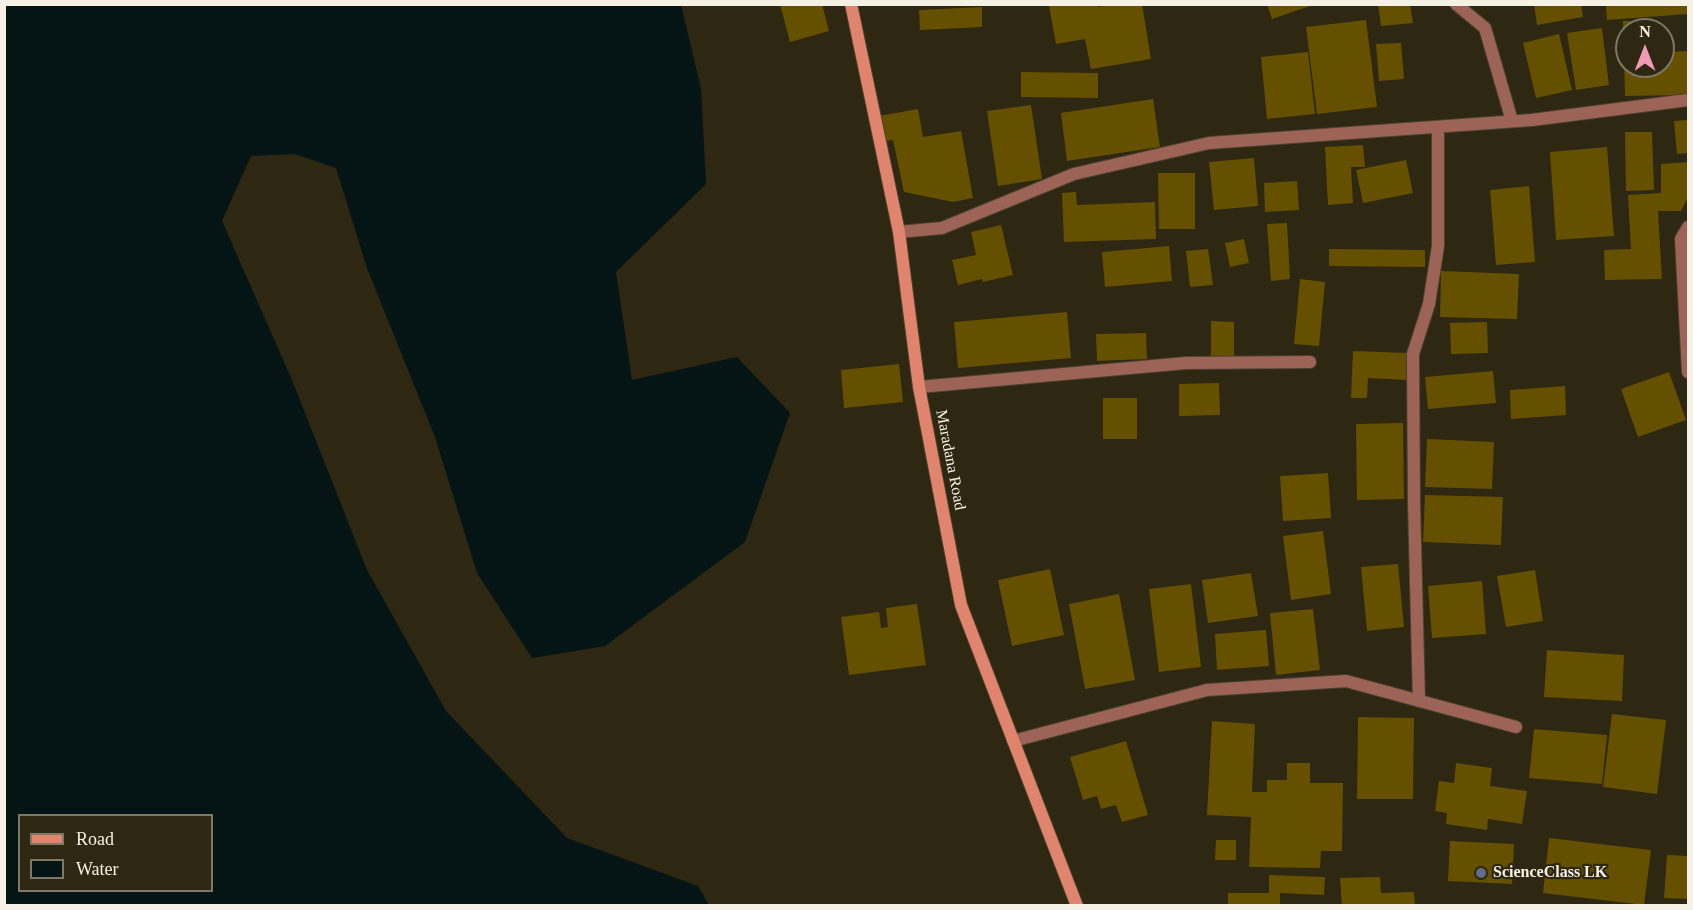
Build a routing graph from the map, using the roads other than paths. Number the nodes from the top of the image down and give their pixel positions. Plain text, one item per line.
1 (851, 4) edge
2 (1456, 4) edge
3 (1689, 100) edge
4 (1512, 122) junction
5 (1438, 127) junction
6 (1689, 227) edge
7 (899, 232) junction
8 (1310, 362) dead end
9 (1689, 372) edge
10 (919, 387) junction
11 (1419, 701) junction
12 (1516, 727) dead end
13 (1013, 741) junction
14 (1077, 906) edge

1 - 7 street, Maradana Road
2 - 4 street
3 - 4 street
4 - 5 street
5 - 7 street
5 - 11 street
6 - 9 street
7 - 10 street, Maradana Road
8 - 10 street
10 - 13 street, Maradana Road
11 - 12 street
11 - 13 street
13 - 14 street, Maradana Road

